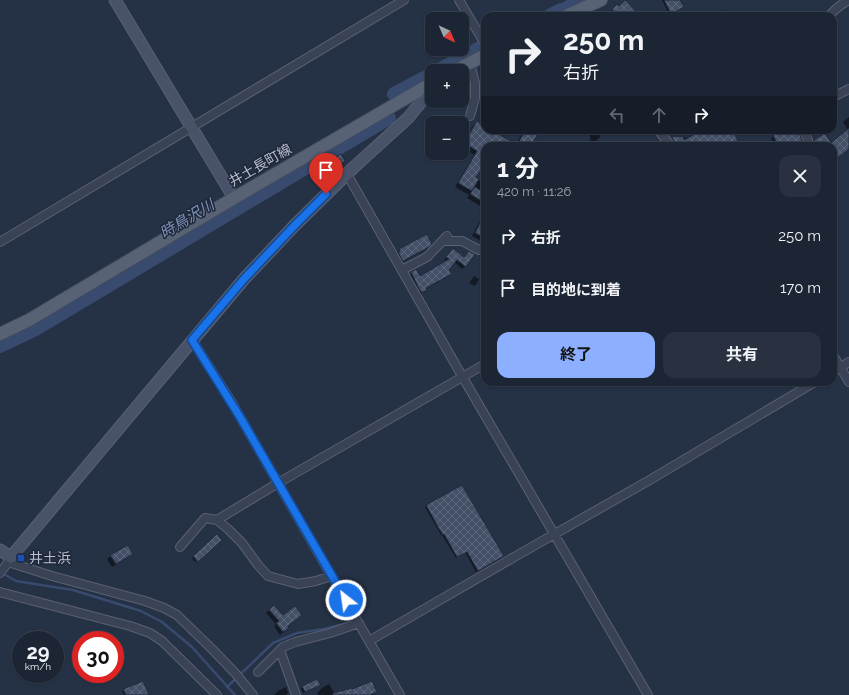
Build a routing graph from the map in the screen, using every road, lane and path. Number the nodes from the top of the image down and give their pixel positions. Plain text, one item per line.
1 (115, 0) edge
2 (404, 0) edge
3 (459, 0) edge
4 (601, 0) edge
5 (848, 0) edge
6 (575, 12) edge
7 (833, 12) edge
8 (481, 37) edge
9 (481, 57) edge
10 (470, 63) joint
11 (425, 87) edge
12 (849, 89) edge
13 (415, 93) junction
14 (837, 95) edge
15 (470, 116) dead end
16 (191, 127) junction
17 (661, 134) edge
18 (668, 142) edge
19 (347, 174) junction
20 (234, 198) junction
21 (0, 242) edge
22 (479, 250) dead end
23 (402, 270) junction
24 (0, 334) edge
25 (192, 340) junction
26 (849, 362) edge
27 (481, 366) edge
28 (837, 369) edge
29 (462, 376) junction
30 (849, 382) edge
31 (808, 386) edge
32 (278, 483) junction
33 (217, 520) junction
34 (555, 534) junction
35 (180, 547) dead end
36 (0, 550) edge
37 (9, 561) junction
38 (0, 573) edge
39 (331, 576) junction
40 (0, 592) edge
41 (359, 623) junction
42 (369, 641) junction
43 (280, 650) junction
44 (258, 672) dead end
45 (217, 695) edge
46 (253, 695) edge
47 (296, 695) edge
48 (400, 695) edge
49 (648, 695) edge

1 - 16 street
2 - 16 street
3 - 8 street
4 - 6 main road
5 - 7 street
9 - 10 main road
10 - 15 street
11 - 13 main road, 井土長町線
12 - 14 street
13 - 19 street
13 - 20 main road, 井土長町線
16 - 20 street
16 - 21 street
17 - 18 street
19 - 23 street
19 - 25 street
20 - 24 main road, 井土長町線
22 - 23 street
23 - 29 street
25 - 32 street
25 - 37 street
26 - 28 street
27 - 29 street
28 - 30 street
29 - 32 street
29 - 34 street
31 - 34 street
32 - 33 street
32 - 39 street
33 - 35 street
33 - 39 street
34 - 42 street
34 - 49 street
36 - 37 street
37 - 38 street
37 - 46 street
39 - 41 street
40 - 45 street
41 - 42 street
41 - 43 street
42 - 48 street
43 - 44 street
43 - 47 street

